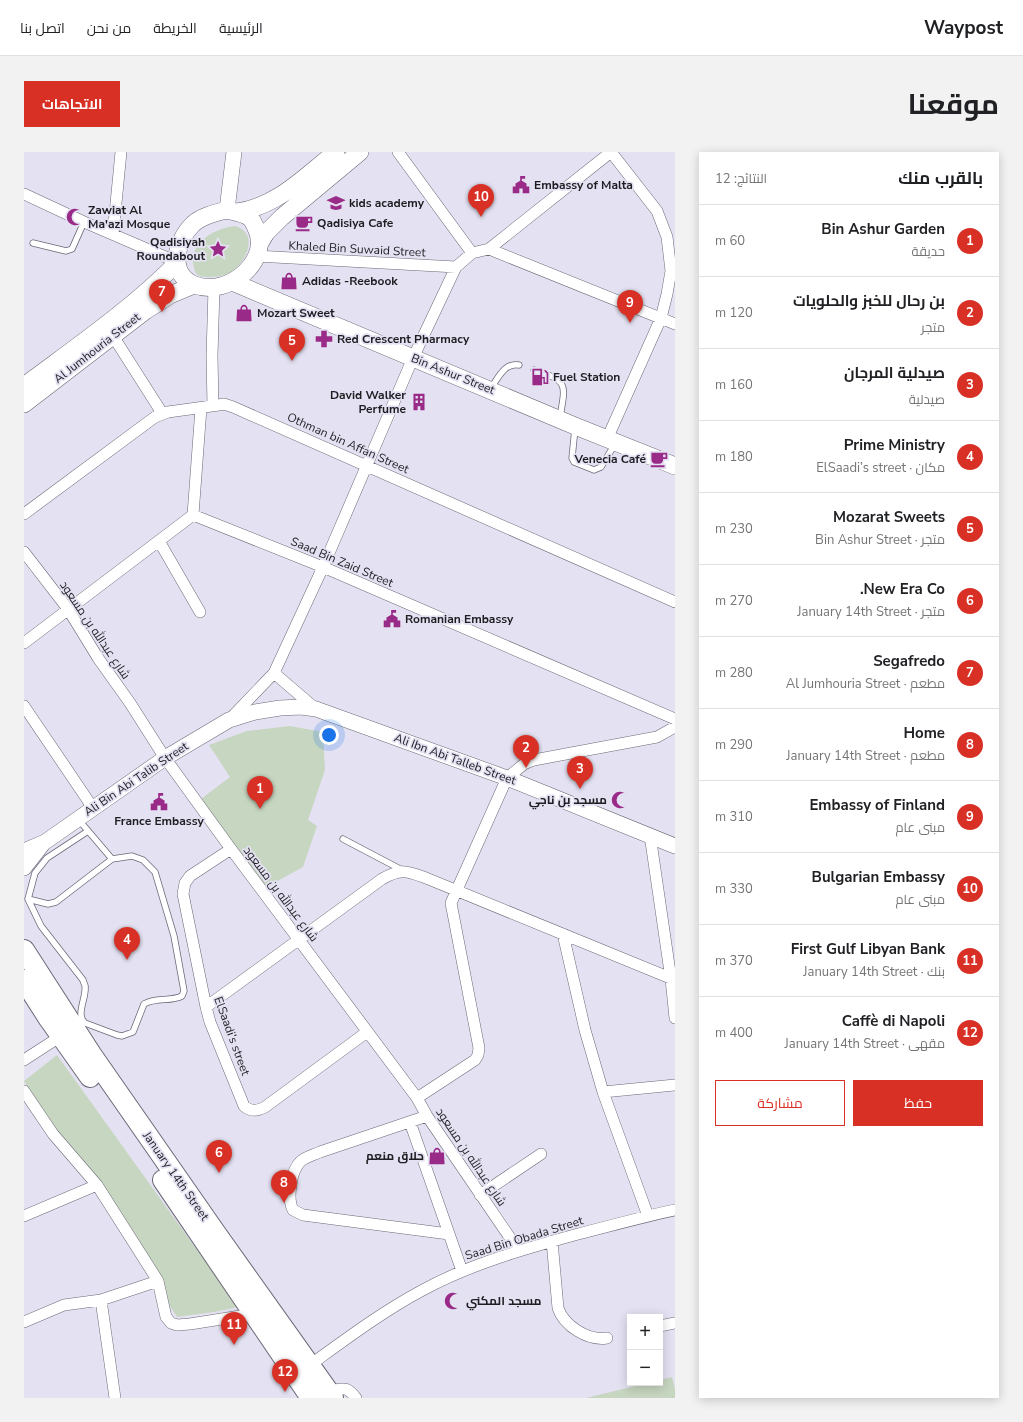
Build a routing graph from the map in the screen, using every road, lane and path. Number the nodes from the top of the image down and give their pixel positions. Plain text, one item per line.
1 (121, 152) edge
2 (234, 152) edge
3 (336, 152) edge
4 (360, 152) edge
5 (398, 152) edge
6 (611, 152) edge
7 (24, 194) edge
8 (232, 211) junction
9 (84, 222) junction
10 (113, 234) junction
11 (33, 243) dead end
12 (258, 249) junction
13 (489, 249) junction
14 (472, 253) junction
15 (176, 263) junction
16 (456, 267) junction
17 (232, 282) junction
18 (194, 285) junction
19 (214, 288) junction
20 (661, 318) junction
21 (675, 324) edge
22 (113, 336) junction
23 (413, 358) junction
24 (519, 366) dead end
25 (534, 370) dead end
26 (24, 386) edge
27 (490, 389) junction
28 (24, 404) edge
29 (213, 406) junction
30 (201, 408) junction
31 (162, 413) junction
32 (560, 419) junction
33 (575, 426) junction
34 (612, 441) junction
35 (366, 465) junction
36 (675, 466) edge
37 (24, 514) edge
38 (194, 515) junction
39 (159, 541) junction
40 (24, 552) edge
41 (323, 567) junction
42 (675, 602) edge
43 (68, 609) junction
44 (200, 612) dead end
45 (24, 643) edge
46 (274, 673) junction
47 (24, 706) edge
48 (316, 709) junction
49 (675, 719) edge
50 (229, 720) junction
51 (675, 727) edge
52 (165, 758) junction
53 (507, 778) junction
54 (93, 808) junction
55 (78, 818) junction
56 (88, 831) junction
57 (650, 835) junction
58 (343, 839) dead end
59 (45, 842) junction
60 (675, 846) edge
61 (231, 849) junction
62 (24, 851) edge
63 (112, 859) junction
64 (24, 868) edge
65 (404, 871) junction
66 (457, 891) junction
67 (28, 899) junction
68 (563, 934) junction
69 (298, 939) junction
70 (24, 950) edge
71 (673, 979) edge
72 (24, 980) edge
73 (206, 1007) junction
74 (675, 1018) edge
75 (367, 1032) junction
76 (61, 1036) junction
77 (24, 1060) edge
78 (675, 1084) edge
79 (24, 1091) edge
80 (603, 1092) junction
81 (417, 1098) junction
82 (427, 1116) junction
83 (410, 1122) junction
84 (541, 1154) dead end
85 (97, 1185) junction
86 (480, 1195) junction
87 (675, 1210) edge
88 (24, 1216) edge
89 (648, 1216) junction
90 (449, 1234) junction
91 (552, 1241) junction
92 (519, 1251) junction
93 (462, 1271) junction
94 (158, 1281) junction
95 (101, 1300) junction
96 (253, 1314) junction
97 (24, 1322) edge
98 (675, 1323) edge
99 (663, 1325) edge
100 (607, 1338) dead end
101 (310, 1364) junction
102 (324, 1396) edge
103 (115, 1398) edge
104 (356, 1398) edge

1 - 10 street
2 - 8 street
3 - 8 main road
4 - 12 main road
5 - 14 street
6 - 13 street
6 - 20 street
7 - 9 street
8 - 12 main road
8 - 15 main road
9 - 10 street
9 - 11 lane
10 - 15 street
12 - 16 street, Khaled Bin Suwaid Street
12 - 17 main road
13 - 14 street
13 - 20 street
14 - 16 street
15 - 18 main road
15 - 26 main road, Al Jumhouria Street
16 - 23 street
17 - 19 main road
17 - 23 main road, Bin Ashur Street
18 - 19 main road
18 - 22 main road, Al Jumhouria Street
19 - 29 street
20 - 21 street
20 - 34 street
22 - 28 main road, Al Jumhouria Street
22 - 31 street
23 - 27 main road, Bin Ashur Street
23 - 35 street
24 - 27 lane
25 - 32 lane
27 - 32 main road, Bin Ashur Street
29 - 30 street, Othman bin Affan Street
29 - 35 street, Othman bin Affan Street
30 - 31 street, Othman bin Affan Street
30 - 38 street
31 - 37 street, Othman bin Affan Street
32 - 33 main road, Bin Ashur Street
33 - 34 main road, Bin Ashur Street
33 - 34 lane
34 - 36 main road, Bin Ashur Street
35 - 41 street
35 - 42 street, Othman bin Affan Street
38 - 39 street
38 - 41 street, Saad Bin Zaid Street
39 - 43 street
39 - 44 street
40 - 43 street, شارع عبدالله بن مسعود
41 - 46 street
41 - 49 street, Saad Bin Zaid Street
43 - 45 street
43 - 52 street, شارع عبدالله بن مسعود
46 - 48 street
46 - 50 street
47 - 54 street
48 - 50 street, Ali Ibn Abi Talleb Street
48 - 53 street, Ali Ibn Abi Talleb Street
50 - 52 street, Ali Bin Abi Talib Street
51 - 53 street
52 - 54 street, Ali Bin Abi Talib Street
52 - 61 street, شارع عبدالله بن مسعود
53 - 57 street, Ali Ibn Abi Talleb Street
53 - 66 street
54 - 55 street, Ali Bin Abi Talib Street
55 - 56 lane
55 - 59 street, Ali Bin Abi Talib Street
56 - 63 lane
56 - 67 lane
57 - 60 street, Ali Ibn Abi Talleb Street
57 - 71 street
58 - 65 lane
59 - 62 street, Ali Bin Abi Talib Street
59 - 64 street, Ali Bin Abi Talib Street
61 - 69 street, شارع عبدالله بن مسعود
61 - 73 street, ElSaadi’s street
63 - 67 lane
63 - 67 lane
65 - 66 street
65 - 69 street
66 - 68 street
66 - 81 street
68 - 71 street
68 - 80 street
69 - 73 street
69 - 75 street, شارع عبدالله بن مسعود
70 - 101 highway, January 14th Street
71 - 74 street
72 - 76 highway, January 14th Street
73 - 75 street, ElSaadi’s street
75 - 81 street, شارع عبدالله بن مسعود
76 - 77 street
76 - 96 highway, January 14th Street
78 - 80 street
79 - 85 street
80 - 89 street
81 - 82 street, شارع عبدالله بن مسعود
82 - 83 street
82 - 86 street, شارع عبدالله بن مسعود
83 - 90 street
83 - 90 street
84 - 86 street
85 - 88 street
85 - 94 street
86 - 92 street, شارع عبدالله بن مسعود
87 - 89 street, Saad Bin Obada Street
89 - 91 street, Saad Bin Obada Street
90 - 93 street
91 - 92 street, Saad Bin Obada Street
91 - 100 street
92 - 93 street, Saad Bin Obada Street
93 - 101 street, Saad Bin Obada Street
94 - 95 street
94 - 96 street
95 - 97 street
95 - 103 street
96 - 102 highway, January 14th Street
98 - 99 street
101 - 102 highway, January 14th Street
102 - 104 street

